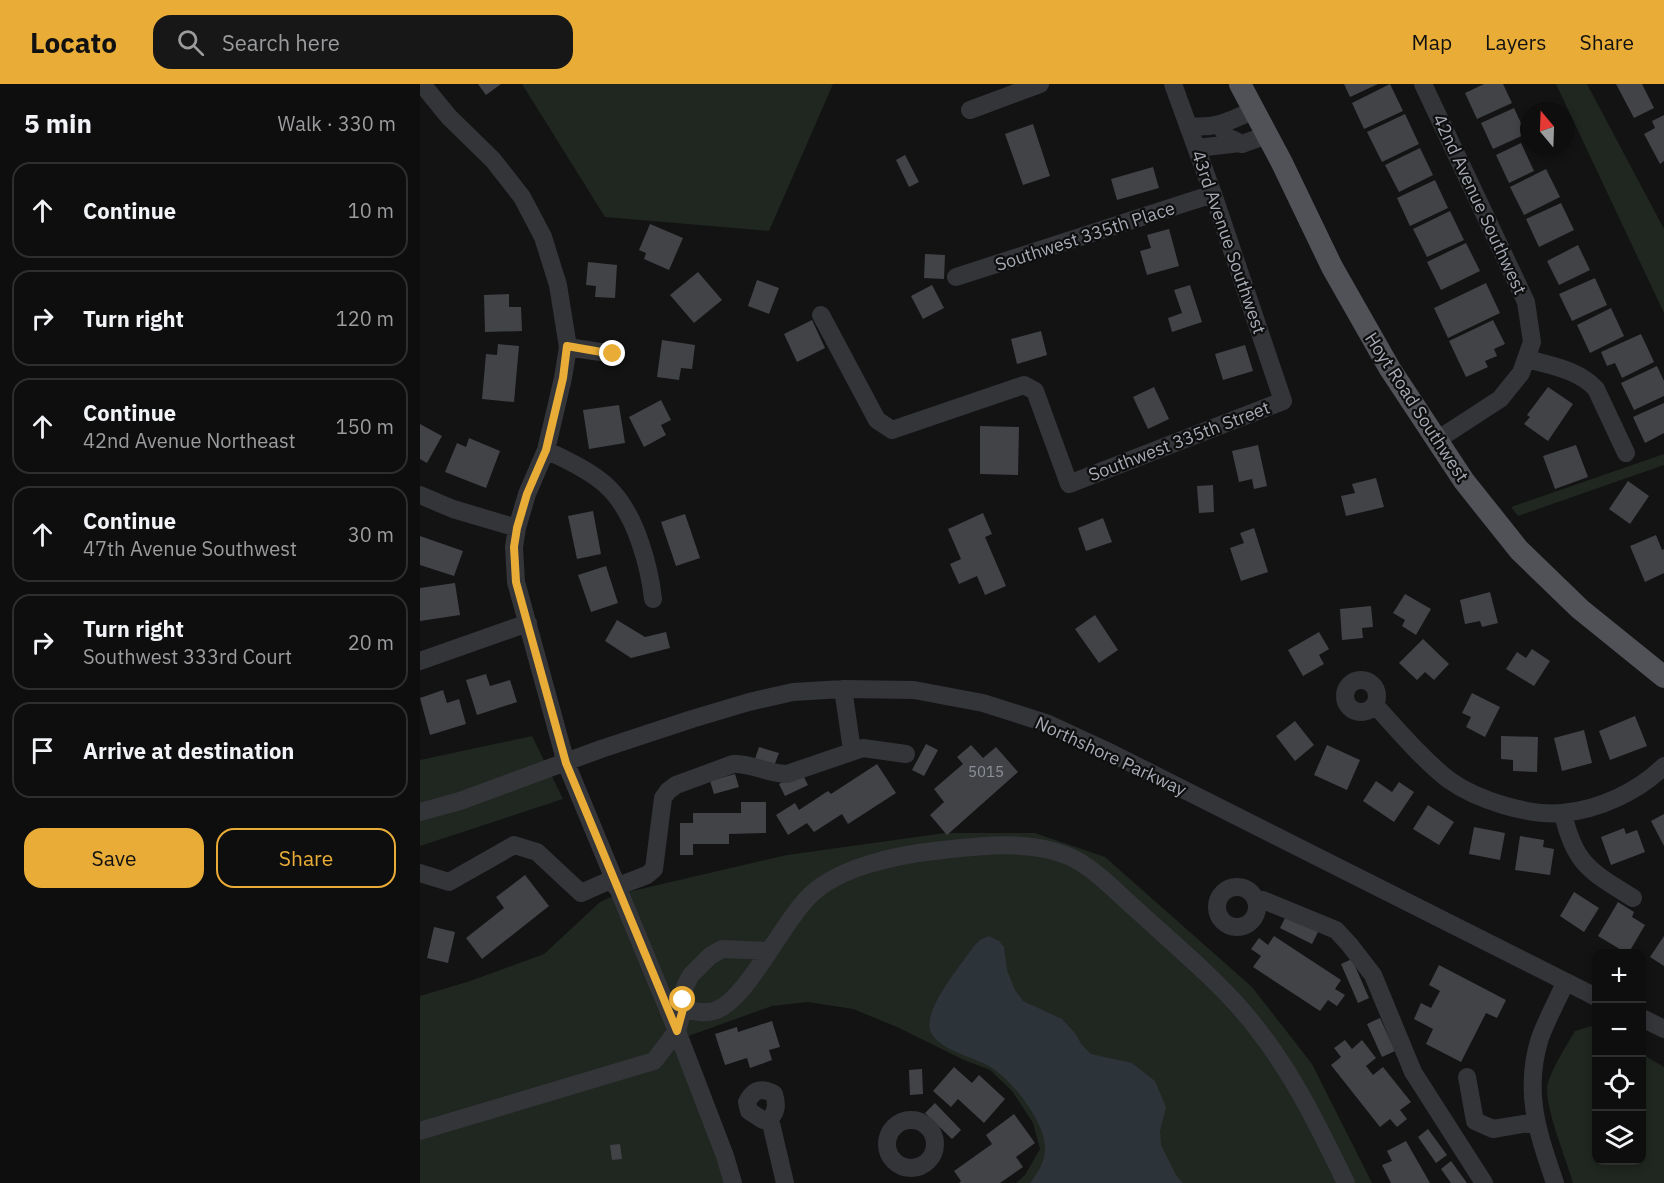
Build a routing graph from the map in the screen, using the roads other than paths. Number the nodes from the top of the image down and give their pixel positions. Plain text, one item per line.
1 (422, 84) edge
2 (1040, 84) edge
3 (1173, 84) edge
4 (1240, 84) edge
5 (1424, 84) edge
6 (970, 110) dead end
7 (1254, 110) junction
8 (1220, 125) junction
9 (1188, 126) junction
10 (1267, 135) junction
11 (1240, 143) junction
12 (1197, 148) junction
13 (1213, 194) junction
14 (956, 277) dead end
15 (821, 315) dead end
16 (567, 346) junction
17 (613, 354) dead end
18 (1527, 359) junction
19 (1283, 401) joint
20 (1437, 440) junction
21 (546, 450) junction
22 (1626, 453) dead end
23 (420, 495) edge
24 (517, 528) junction
25 (652, 599) dead end
26 (528, 623) junction
27 (420, 662) edge
28 (1664, 677) edge
29 (843, 690) junction
30 (1375, 705) dead end
31 (852, 750) junction
32 (906, 754) dead end
33 (566, 763) junction
34 (1664, 766) edge
35 (420, 812) edge
36 (1563, 813) junction
37 (420, 873) edge
38 (615, 883) junction
39 (1633, 898) dead end
40 (1257, 901) dead end
41 (769, 951) junction
42 (1565, 983) junction
43 (1592, 995) edge
44 (683, 1009) junction
45 (1646, 1020) edge
46 (1664, 1029) edge
47 (677, 1031) junction
48 (1467, 1077) dead end
49 (770, 1119) dead end
50 (1535, 1122) junction
51 (420, 1131) edge
52 (733, 1183) edge
53 (785, 1183) edge
54 (1346, 1183) edge
55 (1484, 1183) edge
56 (1555, 1183) edge

1 - 16 street
2 - 6 street
3 - 9 street, 43rd Avenue Southwest
4 - 7 main road, Hoyt Road Southwest
5 - 18 street, 42nd Avenue Southwest
7 - 8 street
7 - 10 main road, Hoyt Road Southwest
8 - 9 street
8 - 11 street
9 - 12 street, 43rd Avenue Southwest
10 - 11 street
10 - 20 main road, Hoyt Road Southwest
11 - 12 street
12 - 13 street, 43rd Avenue Southwest
13 - 14 street, Southwest 335th Place
13 - 19 street, 43rd Avenue Southwest
15 - 19 street, Southwest 335th Street
16 - 17 street
16 - 21 street
18 - 20 street
18 - 22 street
20 - 28 main road, Hoyt Road Southwest
21 - 24 street
21 - 25 street
23 - 24 street
24 - 26 street
26 - 27 street
26 - 33 street
29 - 31 street
29 - 33 street, Northshore Parkway
29 - 42 street, Northshore Parkway
30 - 36 street
31 - 32 street
31 - 38 street
33 - 35 street, Northshore Parkway
33 - 38 street
34 - 36 street
36 - 39 street
37 - 38 street
38 - 47 street
40 - 55 street
41 - 44 street
41 - 44 street
41 - 54 street
42 - 43 street, Northshore Parkway
42 - 50 street
44 - 47 street
45 - 46 street
47 - 51 street
47 - 52 street
48 - 50 street
49 - 53 street
50 - 56 street

